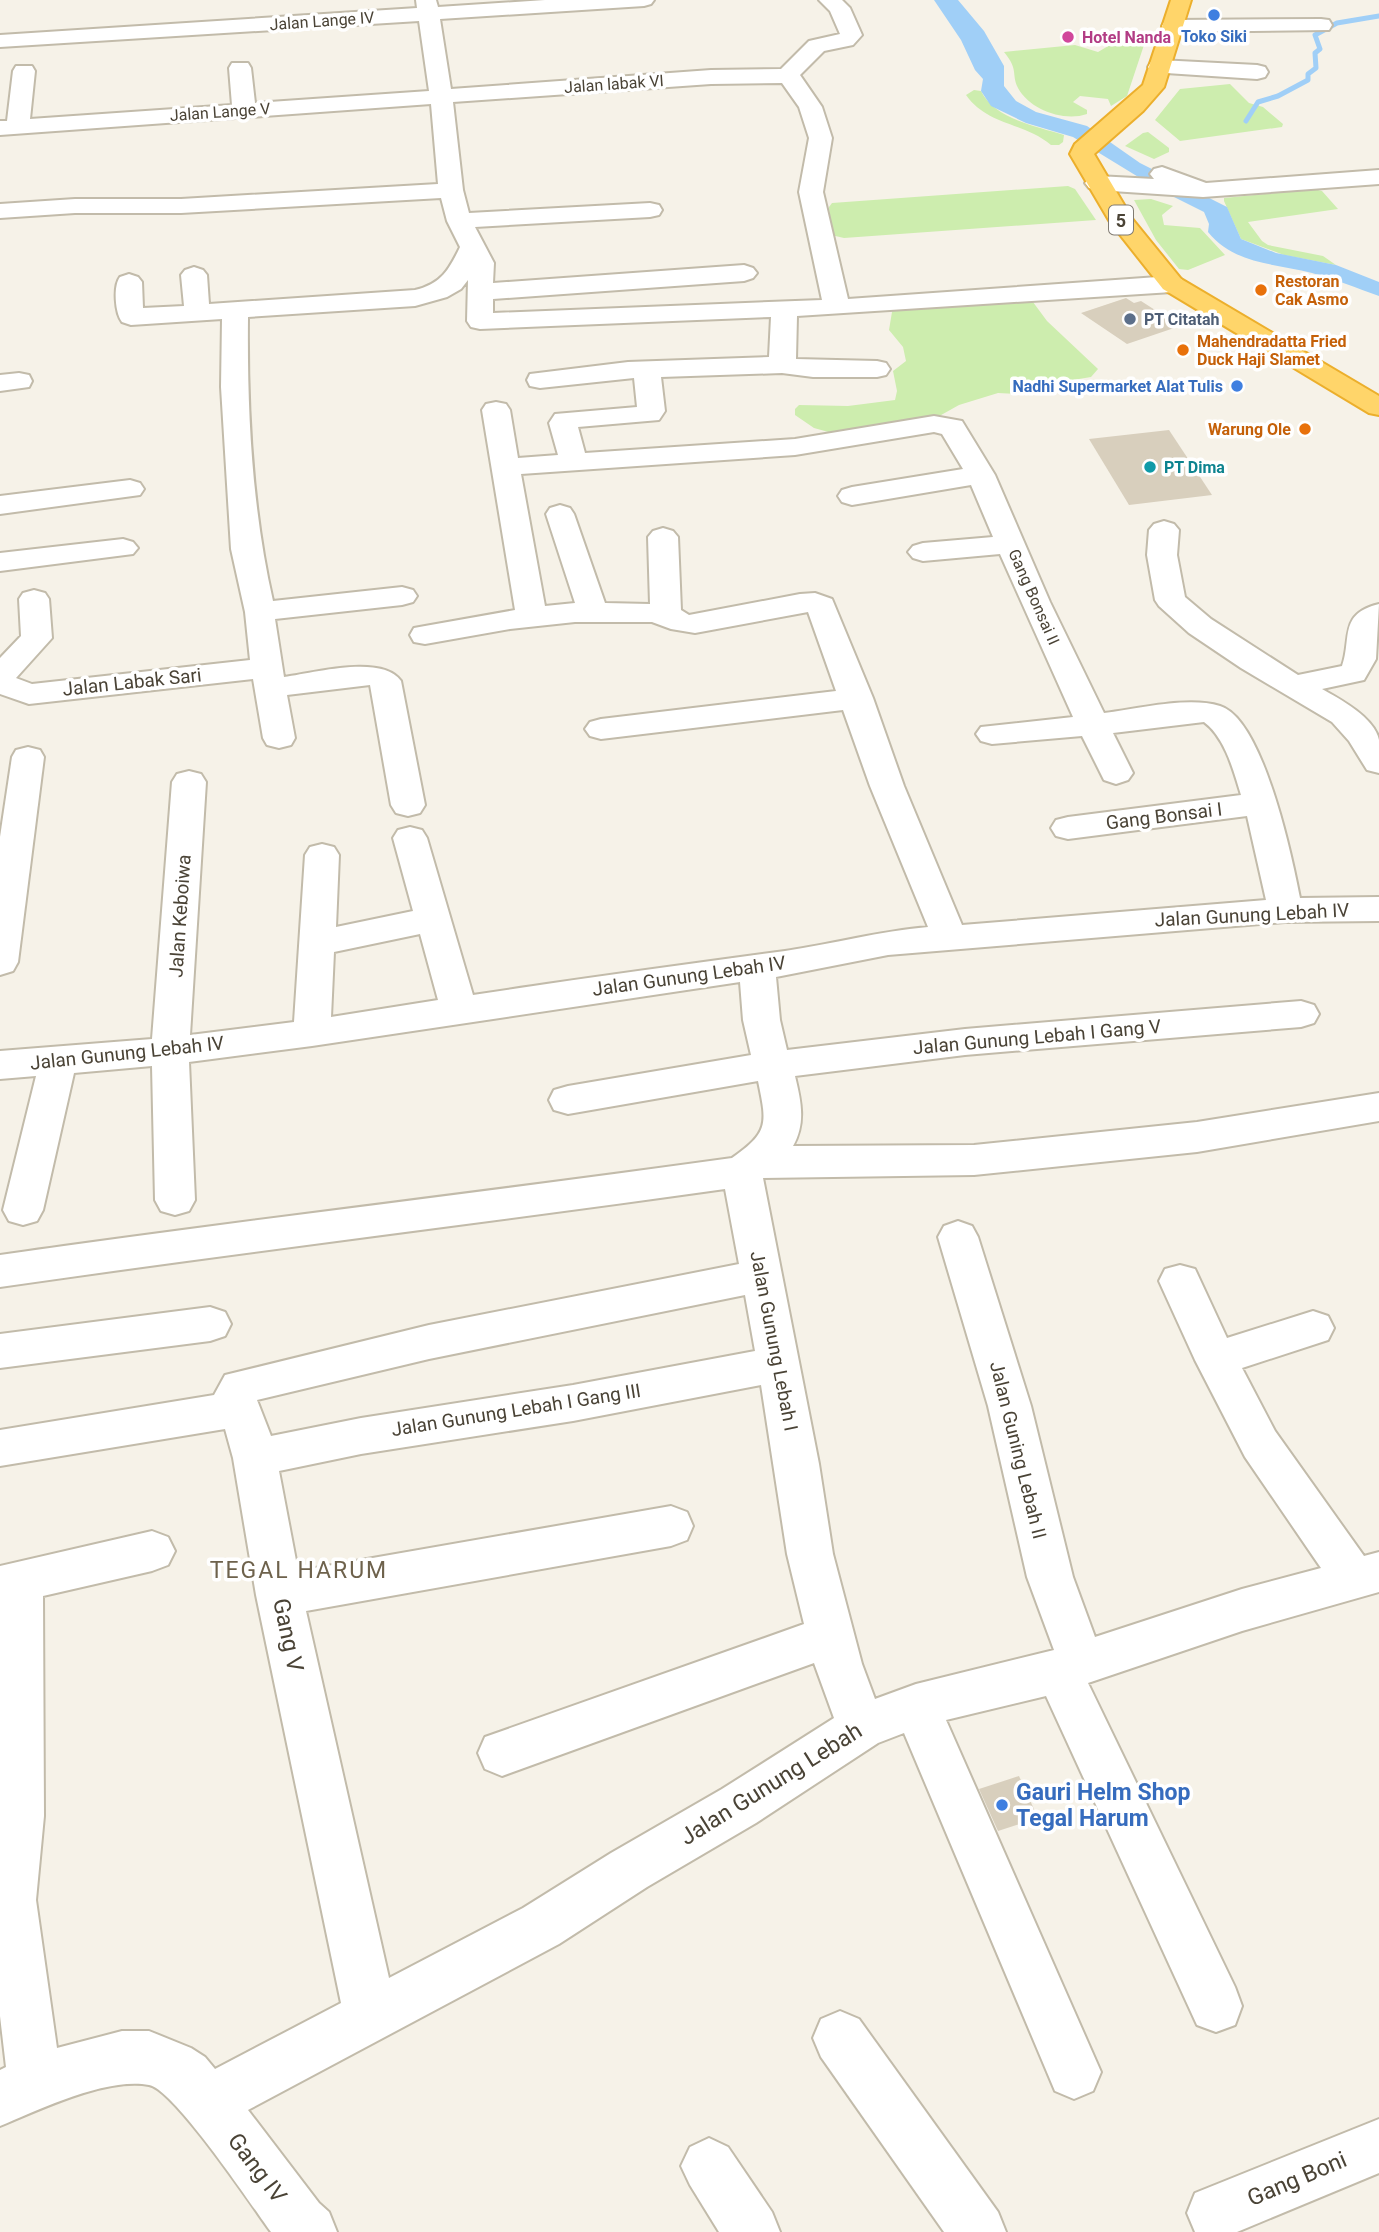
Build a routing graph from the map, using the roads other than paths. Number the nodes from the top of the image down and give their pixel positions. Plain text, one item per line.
1 (644, 0) edge
2 (829, 0) edge
3 (1181, 0) edge
4 (427, 7) edge
5 (1321, 25) dead end
6 (1173, 26) junction
7 (0, 41) edge
8 (1159, 67) junction
9 (240, 68) dead end
10 (23, 71) dead end
11 (1257, 72) dead end
12 (787, 76) junction
13 (441, 96) junction
14 (244, 110) junction
15 (5, 129) edge
16 (1162, 174) dead end
17 (1379, 177) edge
18 (1097, 183) junction
19 (1191, 188) junction
20 (450, 190) junction
21 (650, 210) dead end
22 (0, 211) edge
23 (459, 221) junction
24 (472, 248) junction
25 (744, 273) dead end
26 (194, 275) dead end
27 (129, 282) dead end
28 (1172, 284) junction
29 (481, 292) junction
30 (837, 307) junction
31 (784, 310) junction
32 (235, 311) junction
33 (197, 313) junction
34 (877, 369) dead end
35 (647, 370) junction
36 (788, 374) junction
37 (540, 380) dead end
38 (1379, 408) edge
39 (496, 410) dead end
40 (574, 462) junction
41 (505, 467) junction
42 (981, 475) junction
43 (130, 489) dead end
44 (852, 496) dead end
45 (0, 505) edge
46 (561, 514) dead end
47 (1164, 530) dead end
48 (663, 537) dead end
49 (1011, 544) junction
50 (123, 548) dead end
51 (923, 552) dead end
52 (0, 562) edge
53 (402, 596) dead end
54 (34, 599) dead end
55 (260, 612) junction
56 (593, 612) junction
57 (1379, 614) edge
58 (666, 615) junction
59 (533, 617) junction
60 (425, 635) dead end
61 (0, 676) edge
62 (268, 678) junction
63 (0, 683) edge
64 (1296, 685) junction
65 (857, 698) junction
66 (1092, 725) junction
67 (601, 729) dead end
68 (992, 734) dead end
69 (279, 738) dead end
70 (28, 757) dead end
71 (1379, 763) edge
72 (1115, 773) dead end
73 (189, 782) dead end
74 (1260, 804) junction
75 (1068, 828) dead end
76 (323, 855) dead end
77 (1379, 909) edge
78 (1285, 910) junction
79 (435, 919) junction
80 (949, 936) junction
81 (315, 944) junction
82 (0, 962) edge
83 (757, 968) junction
84 (459, 1009) junction
85 (1301, 1014) dead end
86 (312, 1033) junction
87 (170, 1051) junction
88 (58, 1061) junction
89 (0, 1065) edge
90 (774, 1065) junction
91 (568, 1100) dead end
92 (1379, 1107) edge
93 (750, 1167) junction
94 (175, 1200) dead end
95 (23, 1210) dead end
96 (958, 1237) dead end
97 (0, 1271) edge
98 (763, 1275) junction
99 (1180, 1282) dead end
100 (211, 1324) dead end
101 (1314, 1328) dead end
102 (0, 1352) edge
103 (1216, 1360) junction
104 (778, 1364) junction
105 (236, 1409) junction
106 (0, 1448) edge
107 (255, 1458) junction
108 (671, 1526) dead end
109 (152, 1551) dead end
110 (1367, 1576) edge
111 (10, 1585) edge
112 (279, 1595) junction
113 (832, 1635) junction
114 (1070, 1666) junction
115 (916, 1706) junction
116 (861, 1727) junction
117 (502, 1753) dead end
118 (1216, 2006) dead end
119 (369, 2017) junction
120 (840, 2038) dead end
121 (1074, 2072) dead end
122 (18, 2090) edge
123 (208, 2102) junction
124 (1379, 2146) edge
125 (709, 2166) dead end
126 (1215, 2213) dead end
127 (309, 2232) edge
128 (751, 2232) edge
129 (978, 2232) edge

1 - 4 street, Jalan Lange IV
2 - 12 street
3 - 6 highway, 5
4 - 7 street, Jalan Lange IV
4 - 13 street
5 - 6 street
6 - 8 highway, 5
8 - 11 street
8 - 18 highway, 5
9 - 14 street
10 - 15 street
12 - 13 street, Jalan labak VI
12 - 30 street
13 - 14 street, Jalan Lange V
13 - 20 street
14 - 15 street, Jalan Lange V
16 - 19 street
17 - 19 street
18 - 19 street
18 - 28 highway, 5
20 - 22 street
20 - 23 street
21 - 23 street
23 - 24 street
24 - 29 street
24 - 32 street
25 - 29 street
26 - 33 street
27 - 33 street
28 - 30 street
28 - 38 highway, 5
29 - 31 street
30 - 31 street
31 - 36 street
32 - 33 street
32 - 55 street
34 - 36 street
35 - 36 street
35 - 37 street
35 - 40 street
39 - 41 street
40 - 41 street
40 - 42 street, Gang Bonsai II
41 - 59 street
42 - 44 street
42 - 49 street, Gang Bonsai II
43 - 45 street
46 - 56 street
47 - 64 street
48 - 58 street
49 - 51 street
49 - 66 street, Gang Bonsai II
50 - 52 street
53 - 55 street
54 - 61 street
55 - 62 street
56 - 58 street
56 - 59 street
57 - 64 street
58 - 65 street
59 - 60 street
62 - 63 street, Jalan Labak Sari
62 - 69 street
62 - 79 street, Jalan Labak Sari
64 - 71 street
65 - 67 street
65 - 80 street
66 - 68 street
66 - 72 street, Gang Bonsai II
66 - 74 street
70 - 82 street
73 - 87 street, Jalan Keboiwa
74 - 75 street, Gang Bonsai I
74 - 78 street
76 - 81 street
77 - 78 street, Jalan Gunung Lebah IV
78 - 80 street, Jalan Gunung Lebah IV
79 - 81 street
79 - 84 street
80 - 83 street, Jalan Gunung Lebah IV
81 - 86 street
83 - 84 street, Jalan Gunung Lebah IV
83 - 90 street
84 - 86 street, Jalan Gunung Lebah IV
85 - 90 street, Jalan Gunung Lebah I Gang V
86 - 87 street, Jalan Gunung Lebah IV
87 - 88 street, Jalan Gunung Lebah IV
87 - 94 street, Jalan Keboiwa
88 - 89 street, Jalan Gunung Lebah IV
88 - 95 street
90 - 91 street, Jalan Gunung Lebah I Gang V
90 - 93 street
92 - 93 street
93 - 97 street
93 - 98 street, Jalan Gunung Lebah I
96 - 114 street, Jalan Guning Lebah II
98 - 104 street, Jalan Gunung Lebah I
98 - 105 street
99 - 103 street
100 - 102 street
101 - 103 street
103 - 110 street
104 - 107 street, Jalan Gunung Lebah I Gang III
104 - 113 street, Jalan Gunung Lebah I
105 - 106 street
105 - 107 street, Gang V
107 - 112 street, Gang V
108 - 112 street
109 - 111 street
110 - 114 street, Jalan Gunung Lebah
111 - 122 street
112 - 119 street, Gang V
113 - 116 street, Jalan Gunung Lebah I
113 - 117 street
114 - 115 street, Jalan Gunung Lebah
114 - 118 street, Jalan Guning Lebah II
115 - 116 street, Jalan Gunung Lebah
115 - 121 street
116 - 119 street, Jalan Gunung Lebah
119 - 123 street, Jalan Gunung Lebah
120 - 129 street
122 - 123 street, Gang IV
123 - 127 street, Gang IV
124 - 126 street, Gang Boni
125 - 128 street

